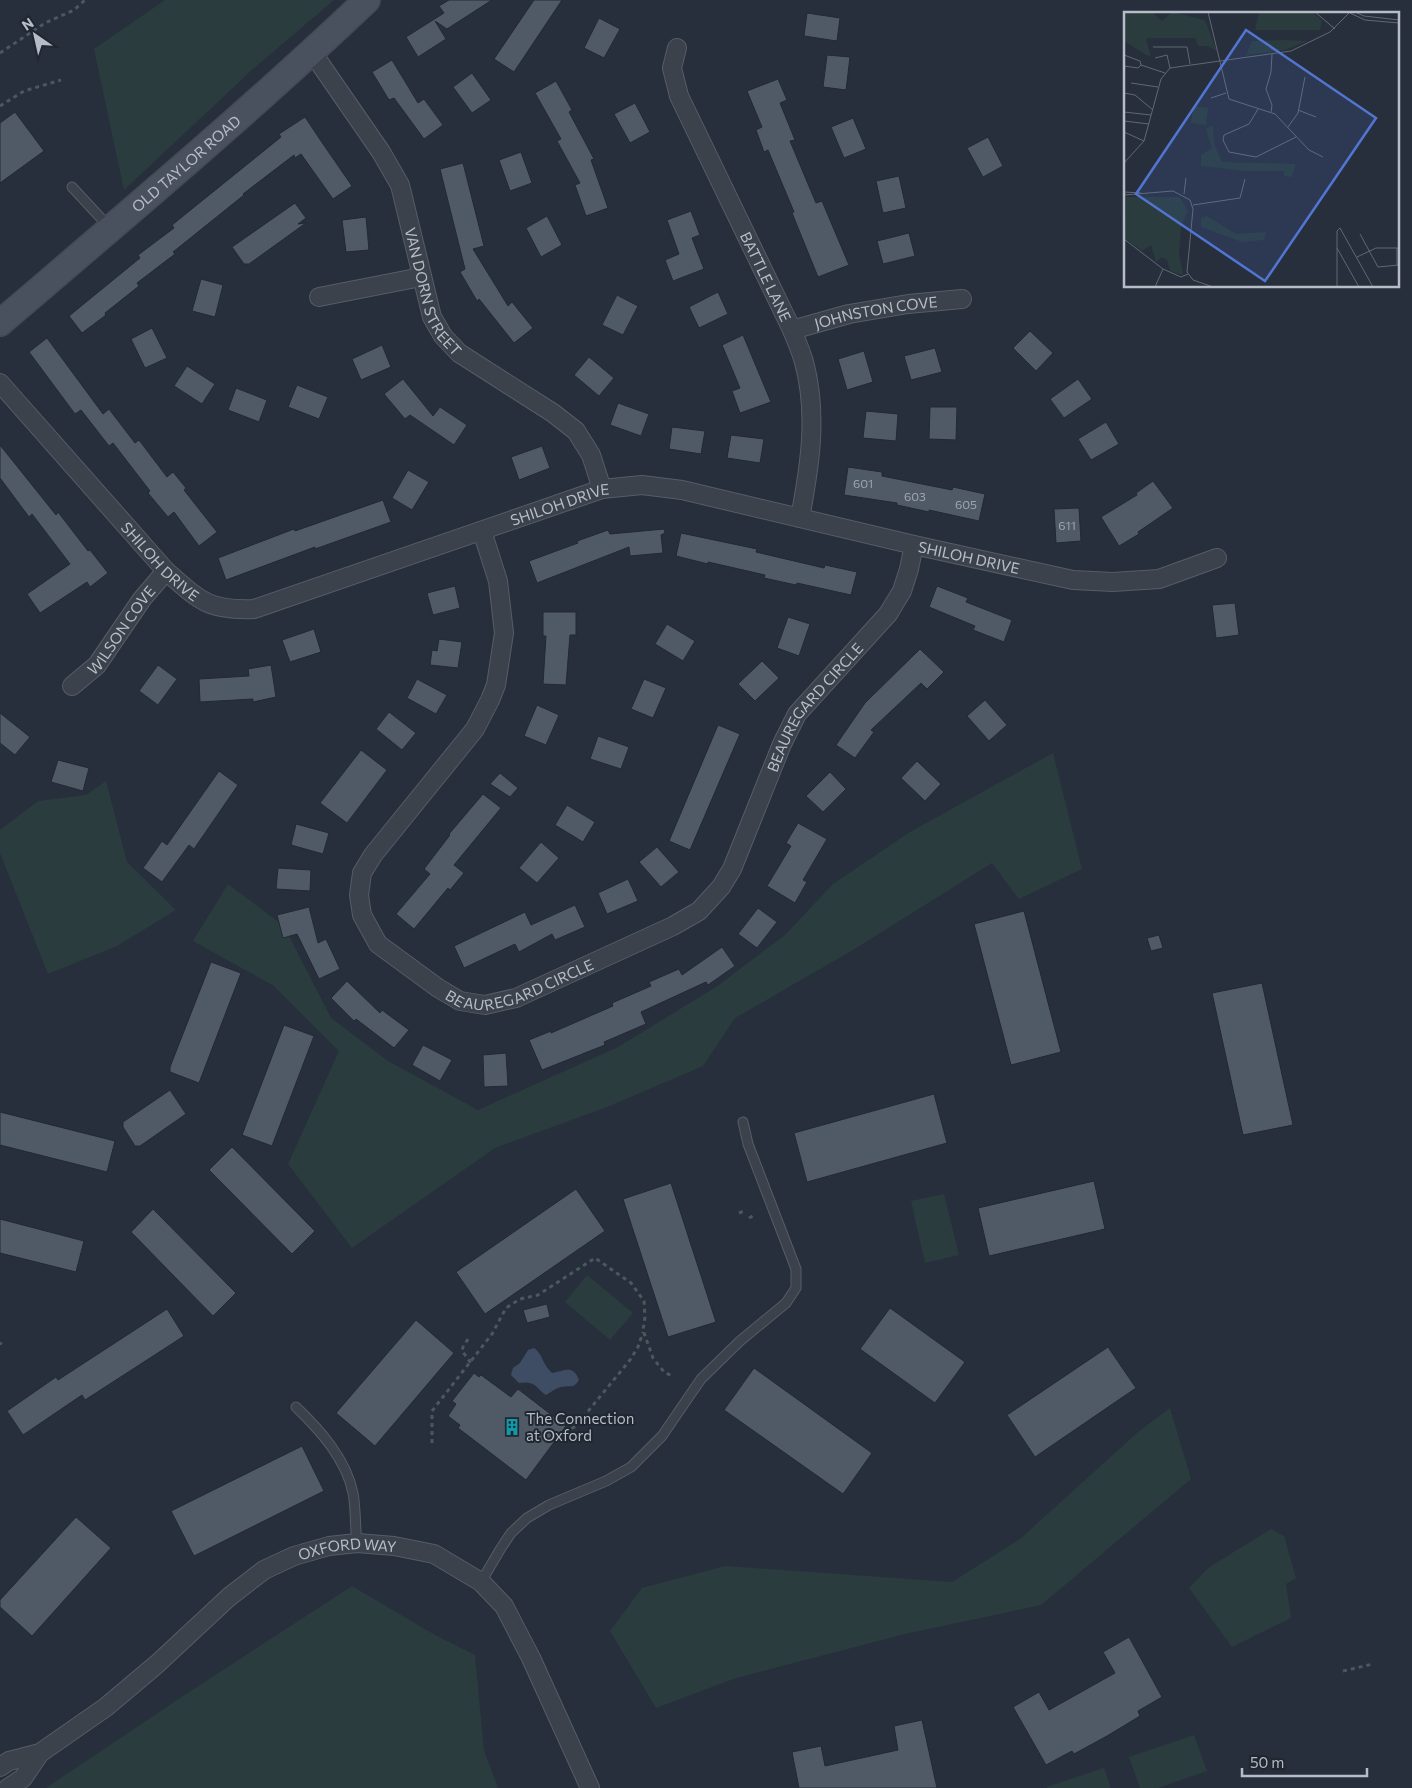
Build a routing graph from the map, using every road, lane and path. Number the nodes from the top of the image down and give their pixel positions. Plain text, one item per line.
1 (85, 0) edge
2 (367, 0) edge
3 (676, 48) dead end
4 (312, 52) junction
5 (0, 53) edge
6 (62, 80) dead end
7 (0, 106) edge
8 (72, 186) dead end
9 (110, 228) junction
10 (421, 277) junction
11 (318, 297) dead end
12 (962, 299) dead end
13 (0, 323) edge
14 (792, 330) junction
15 (0, 383) edge
16 (602, 489) junction
17 (800, 518) junction
18 (482, 531) junction
19 (914, 545) junction
20 (1217, 558) dead end
21 (166, 571) junction
22 (72, 686) dead end
23 (743, 1122) dead end
24 (746, 1210) dead end
25 (739, 1213) dead end
26 (643, 1330) junction
27 (468, 1339) dead end
28 (471, 1363) junction
29 (672, 1376) dead end
30 (296, 1407) dead end
31 (564, 1430) dead end
32 (432, 1443) dead end
33 (356, 1543) junction
34 (481, 1582) junction
35 (1373, 1664) dead end
36 (1343, 1671) dead end
37 (40, 1753) junction
38 (0, 1767) edge
39 (8, 1788) edge
40 (590, 1788) edge

1 - 5 path
2 - 4 street, OLD TAYLOR ROAD
3 - 14 street, BATTLE LANE
4 - 9 street, OLD TAYLOR ROAD
4 - 10 street, VAN DORN STREET
6 - 7 path
8 - 9 lane
9 - 13 street, OLD TAYLOR ROAD
10 - 11 street
10 - 16 street, VAN DORN STREET
12 - 14 street, JOHNSTON COVE
14 - 17 street, BATTLE LANE
15 - 21 street, SHILOH DRIVE
16 - 17 street, SHILOH DRIVE
16 - 18 street, SHILOH DRIVE
17 - 19 street, SHILOH DRIVE
18 - 19 street, BEAUREGARD CIRCLE
18 - 21 street, SHILOH DRIVE
19 - 20 street, SHILOH DRIVE
21 - 22 street, WILSON COVE
23 - 34 lane
24 - 25 path
26 - 28 path
26 - 29 path
26 - 31 path
27 - 28 path
28 - 32 path
30 - 33 lane
33 - 34 street, OXFORD WAY
33 - 37 street, OXFORD WAY
34 - 40 street, OXFORD WAY
35 - 36 path
37 - 38 street, OXFORD WAY
37 - 39 street, OXFORD WAY

